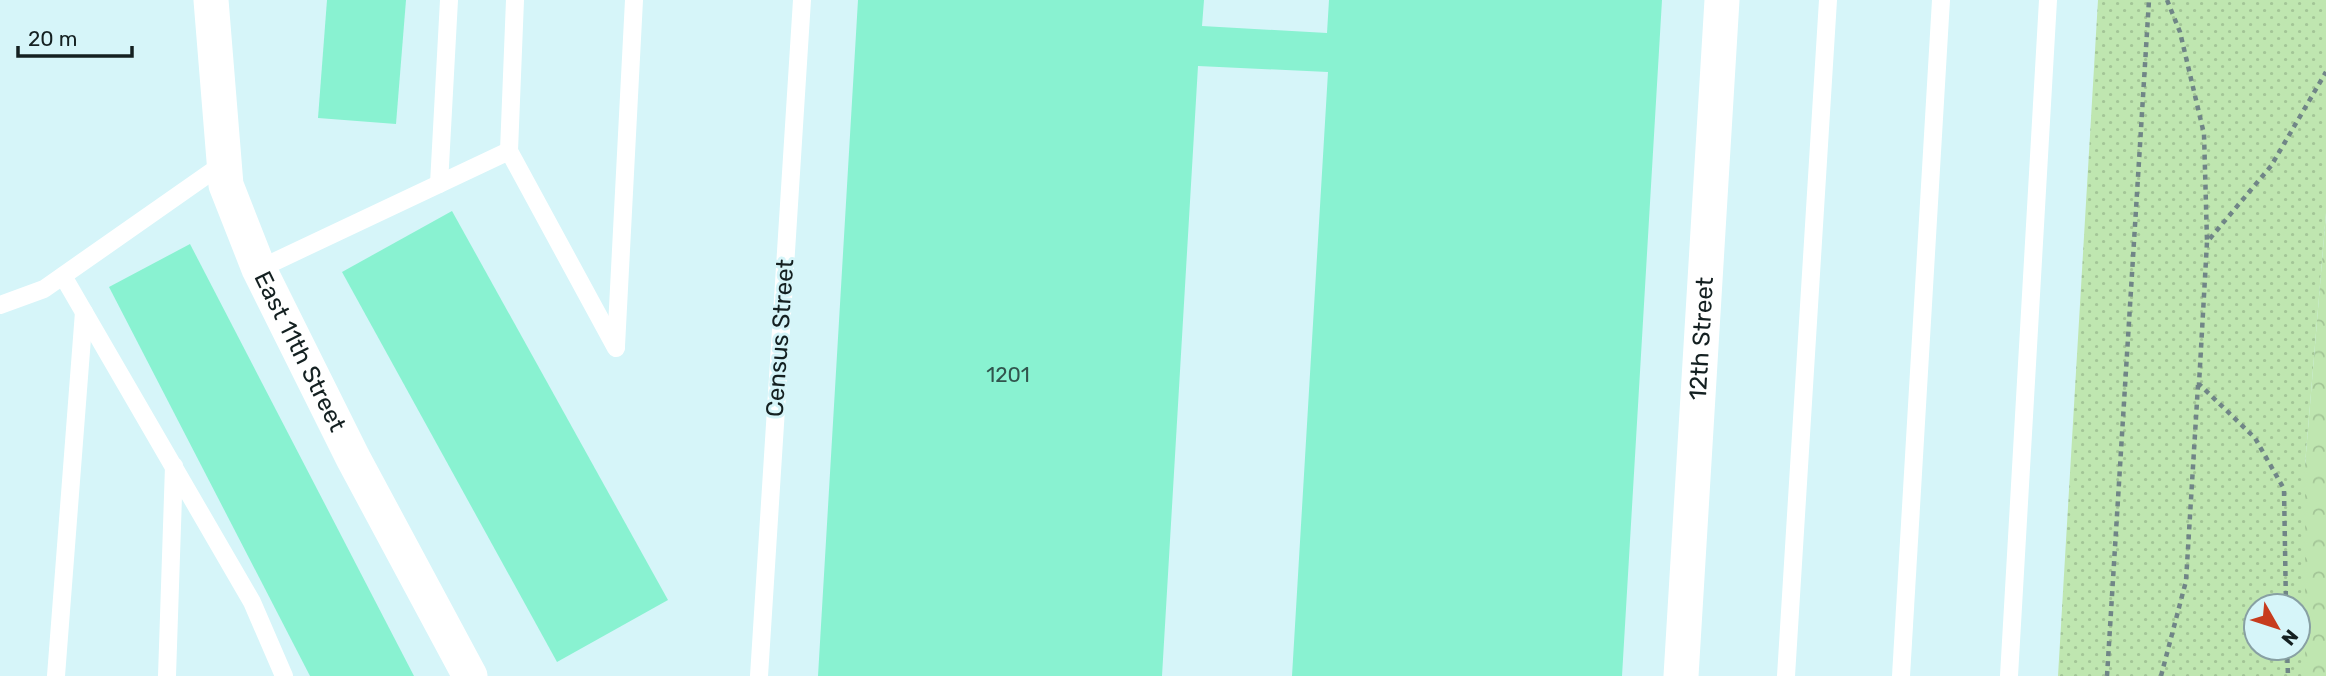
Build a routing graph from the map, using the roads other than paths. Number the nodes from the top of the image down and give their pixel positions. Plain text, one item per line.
1 (449, 0) edge
2 (515, 0) edge
3 (634, 0) edge
4 (802, 0) edge
5 (1722, 0) edge
6 (1828, 0) edge
7 (1941, 0) edge
8 (2048, 0) edge
9 (201, 1) edge
10 (509, 151) junction
11 (224, 163) junction
12 (439, 184) junction
13 (259, 270) junction
14 (63, 276) junction
15 (0, 305) edge
16 (84, 312) junction
17 (174, 466) junction
18 (56, 676) edge
19 (167, 676) edge
20 (284, 676) edge
21 (470, 676) edge
22 (759, 676) edge
23 (1681, 676) edge
24 (1786, 676) edge
25 (1901, 676) edge
26 (2009, 676) edge

1 - 12 lane
2 - 10 lane
3 - 10 lane
4 - 22 lane, Census Street
5 - 23 street, 12th Street
6 - 24 lane
7 - 25 lane
8 - 26 lane
9 - 11 street, East 11th Street
10 - 12 lane
11 - 13 street, East 11th Street
11 - 14 lane
12 - 13 lane
13 - 21 street, East 11th Street
14 - 15 lane
14 - 16 lane
16 - 17 lane
16 - 18 lane
17 - 19 lane
17 - 20 lane

